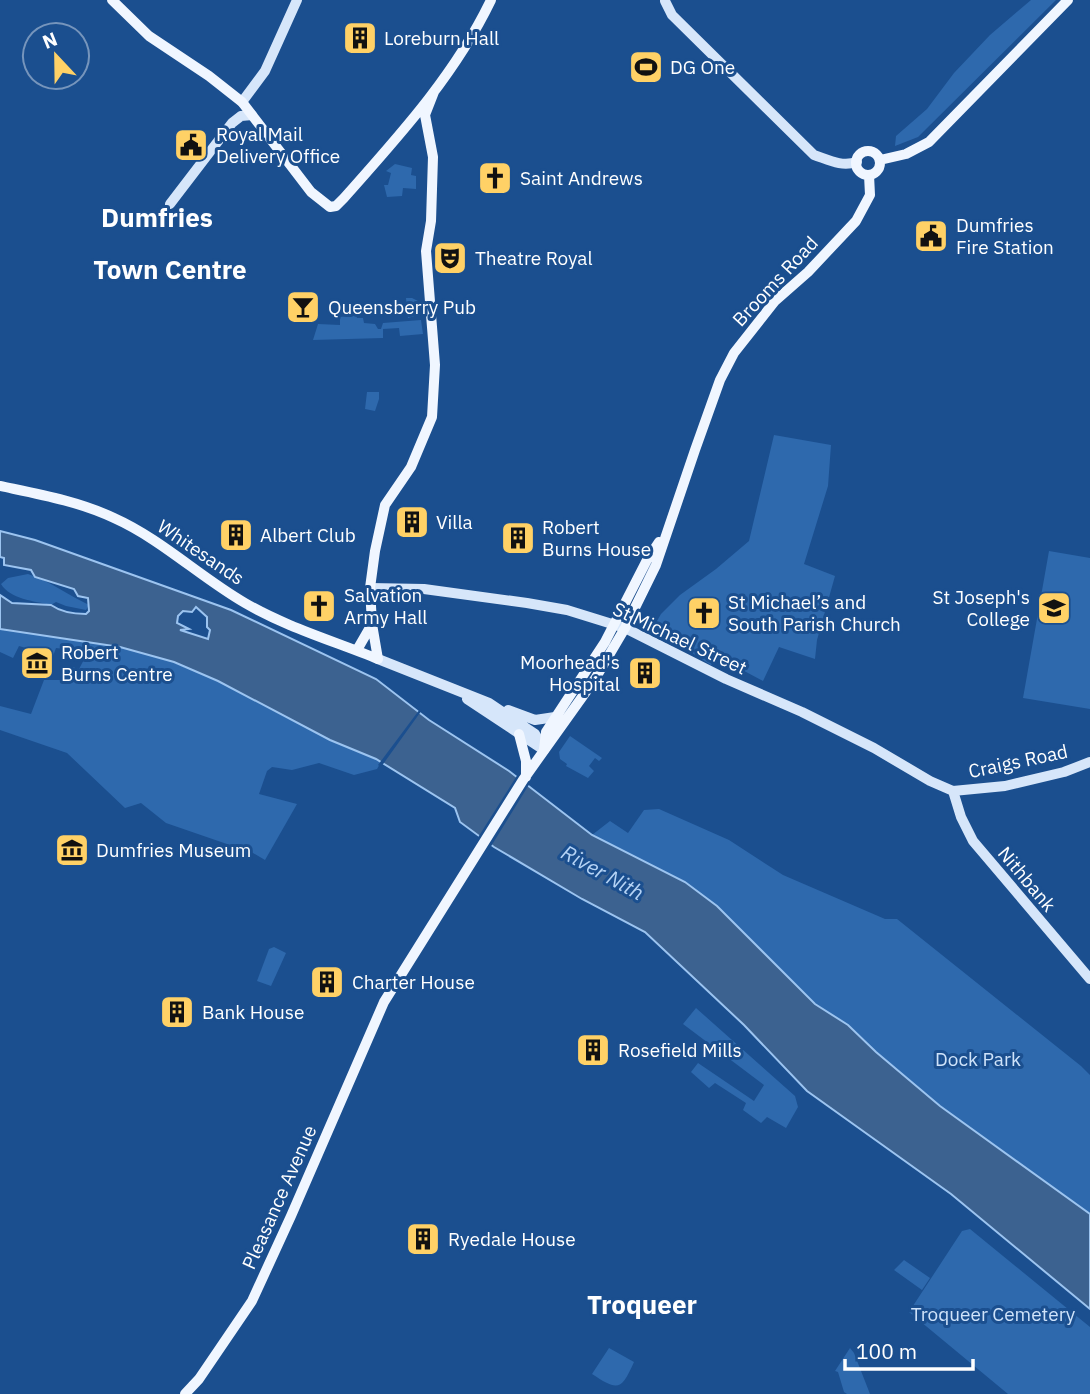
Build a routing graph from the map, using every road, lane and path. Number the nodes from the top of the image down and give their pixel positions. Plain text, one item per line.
1 (111, 0) edge
2 (297, 0) edge
3 (491, 0) edge
4 (663, 0) edge
5 (1068, 0) edge
6 (434, 92) junction
7 (242, 102) junction
8 (252, 115) junction
9 (427, 126) junction
10 (403, 132) junction
11 (880, 160) junction
12 (857, 162) junction
13 (869, 175) junction
14 (170, 204) dead end
15 (0, 486) edge
16 (664, 534) junction
17 (370, 588) junction
18 (372, 624) junction
19 (613, 624) junction
20 (625, 628) junction
21 (357, 650) junction
22 (378, 659) junction
23 (456, 691) junction
24 (489, 703) junction
25 (555, 717) junction
26 (519, 734) junction
27 (544, 750) junction
28 (1090, 762) edge
29 (525, 779) junction
30 (953, 792) junction
31 (1090, 979) edge
32 (185, 1394) edge

1 - 7 main road
2 - 7 street
3 - 6 main road
4 - 12 street
5 - 11 main road
6 - 9 main road
6 - 10 main road
7 - 8 main road
8 - 10 main road
8 - 14 street
9 - 10 main road
9 - 17 main road
11 - 12 main road
11 - 13 main road
12 - 13 main road
13 - 16 main road, Brooms Road
15 - 21 main road, Whitesands
16 - 19 main road, Brooms Road
16 - 20 main road, Brooms Road
17 - 18 main road
17 - 19 street, St Michael Street
18 - 21 main road
18 - 22 main road
19 - 20 street, St Michael Street
19 - 25 main road, Brooms Road
20 - 27 main road, Brooms Road
20 - 30 street, St Michael Street
21 - 22 main road, Whitesands
22 - 23 street
23 - 24 street
23 - 26 street
24 - 25 street
24 - 27 street
25 - 27 main road, Brooms Road
26 - 27 street
26 - 29 main road
27 - 29 main road, Pleasance Avenue
28 - 30 street, Craigs Road
29 - 32 main road, Pleasance Avenue
30 - 31 street, Nithbank

